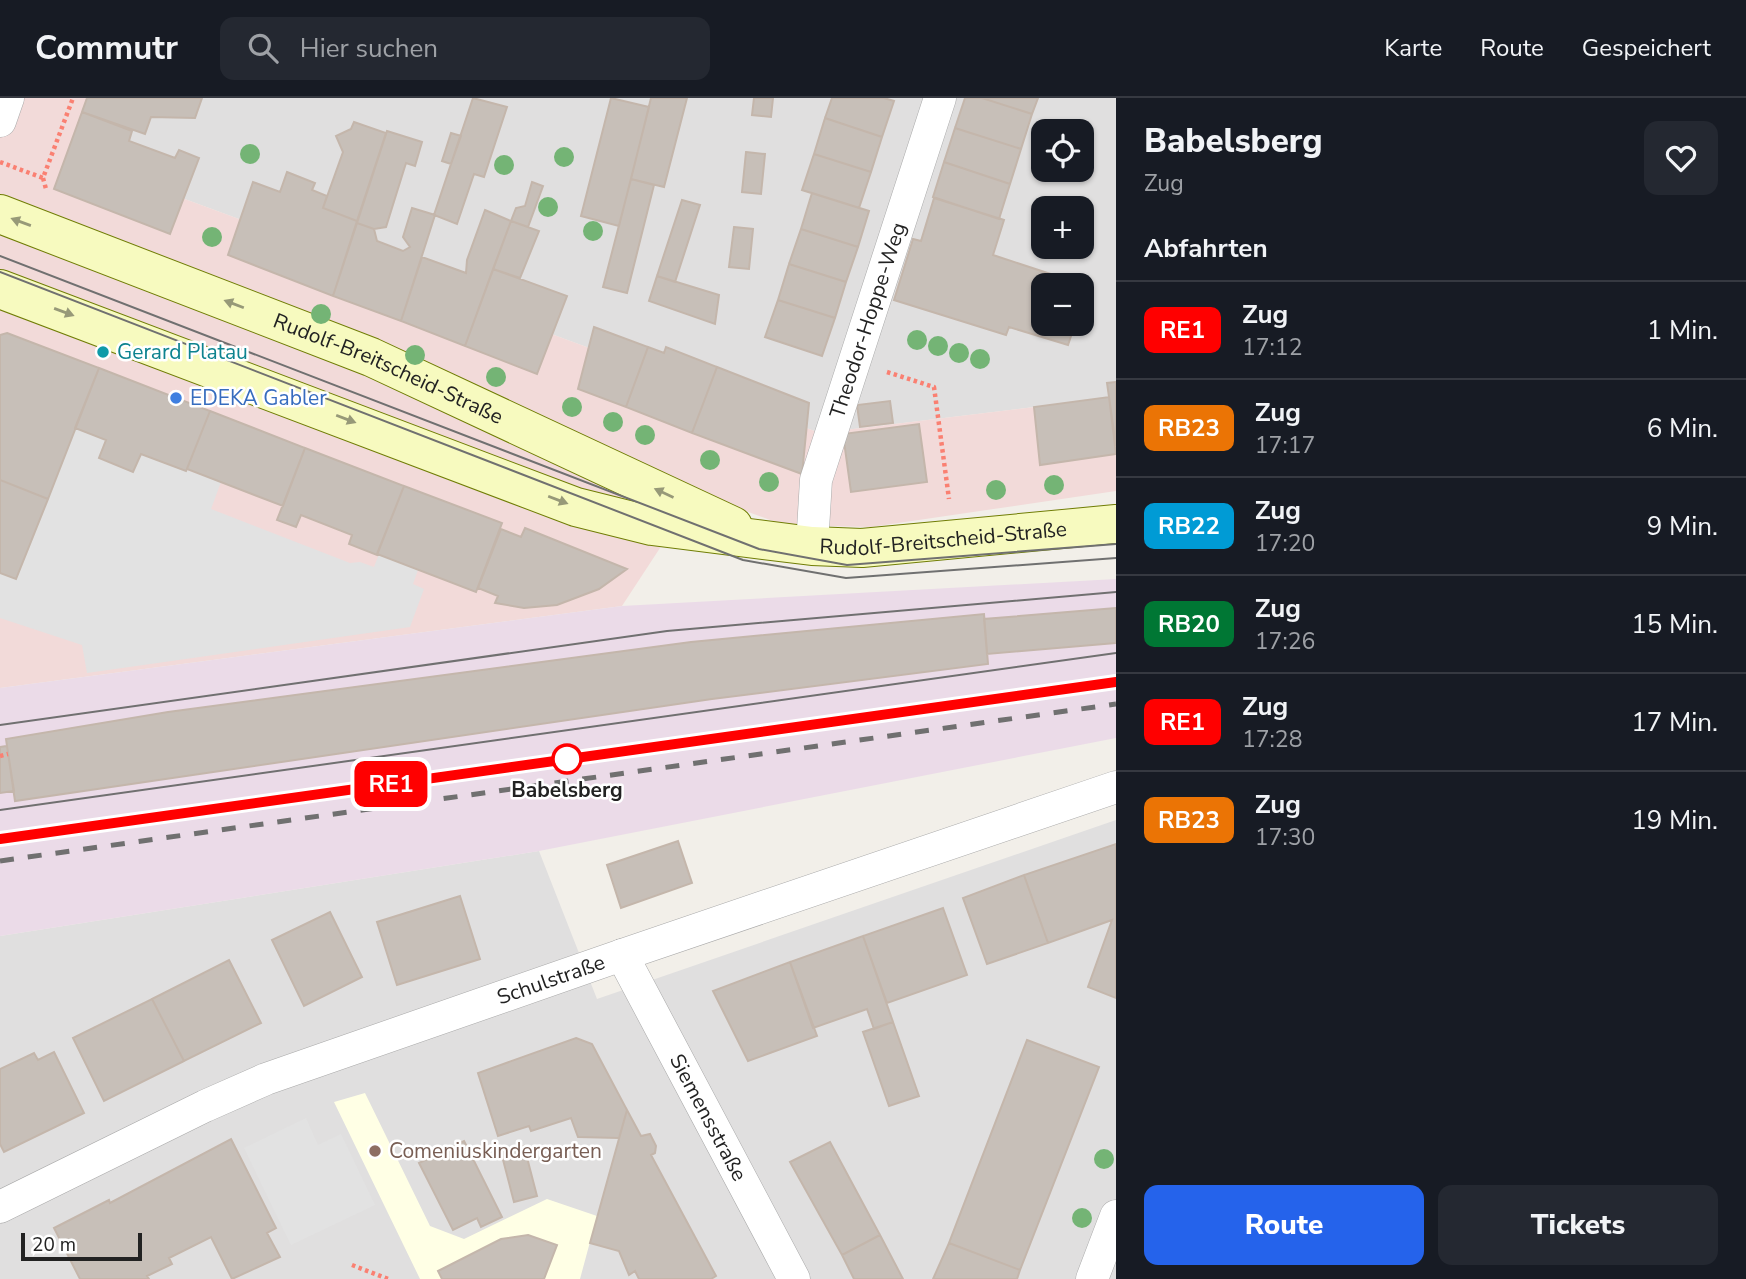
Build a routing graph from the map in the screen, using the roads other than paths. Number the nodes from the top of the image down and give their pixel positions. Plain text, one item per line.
1 (8, 98) edge
2 (940, 98) edge
3 (0, 121) edge
4 (0, 214) edge
5 (0, 289) edge
6 (1116, 523) edge
7 (770, 543) junction
8 (812, 546) junction
9 (1116, 788) edge
10 (622, 954) junction
11 (0, 1207) edge
12 (1116, 1216) edge
13 (794, 1279) edge
14 (1092, 1279) edge

1 - 3 street
2 - 8 street, Theodor-Hoppe-Weg
7 -> 4 street, Rudolf-Breitscheid-Straße
5 -> 7 street, Rudolf-Breitscheid-Straße
6 - 8 street, Rudolf-Breitscheid-Straße
7 - 8 street, Rudolf-Breitscheid-Straße
9 - 10 street, Schulstraße
10 - 11 street, Schulstraße
10 - 13 street, Siemensstraße
12 - 14 street

